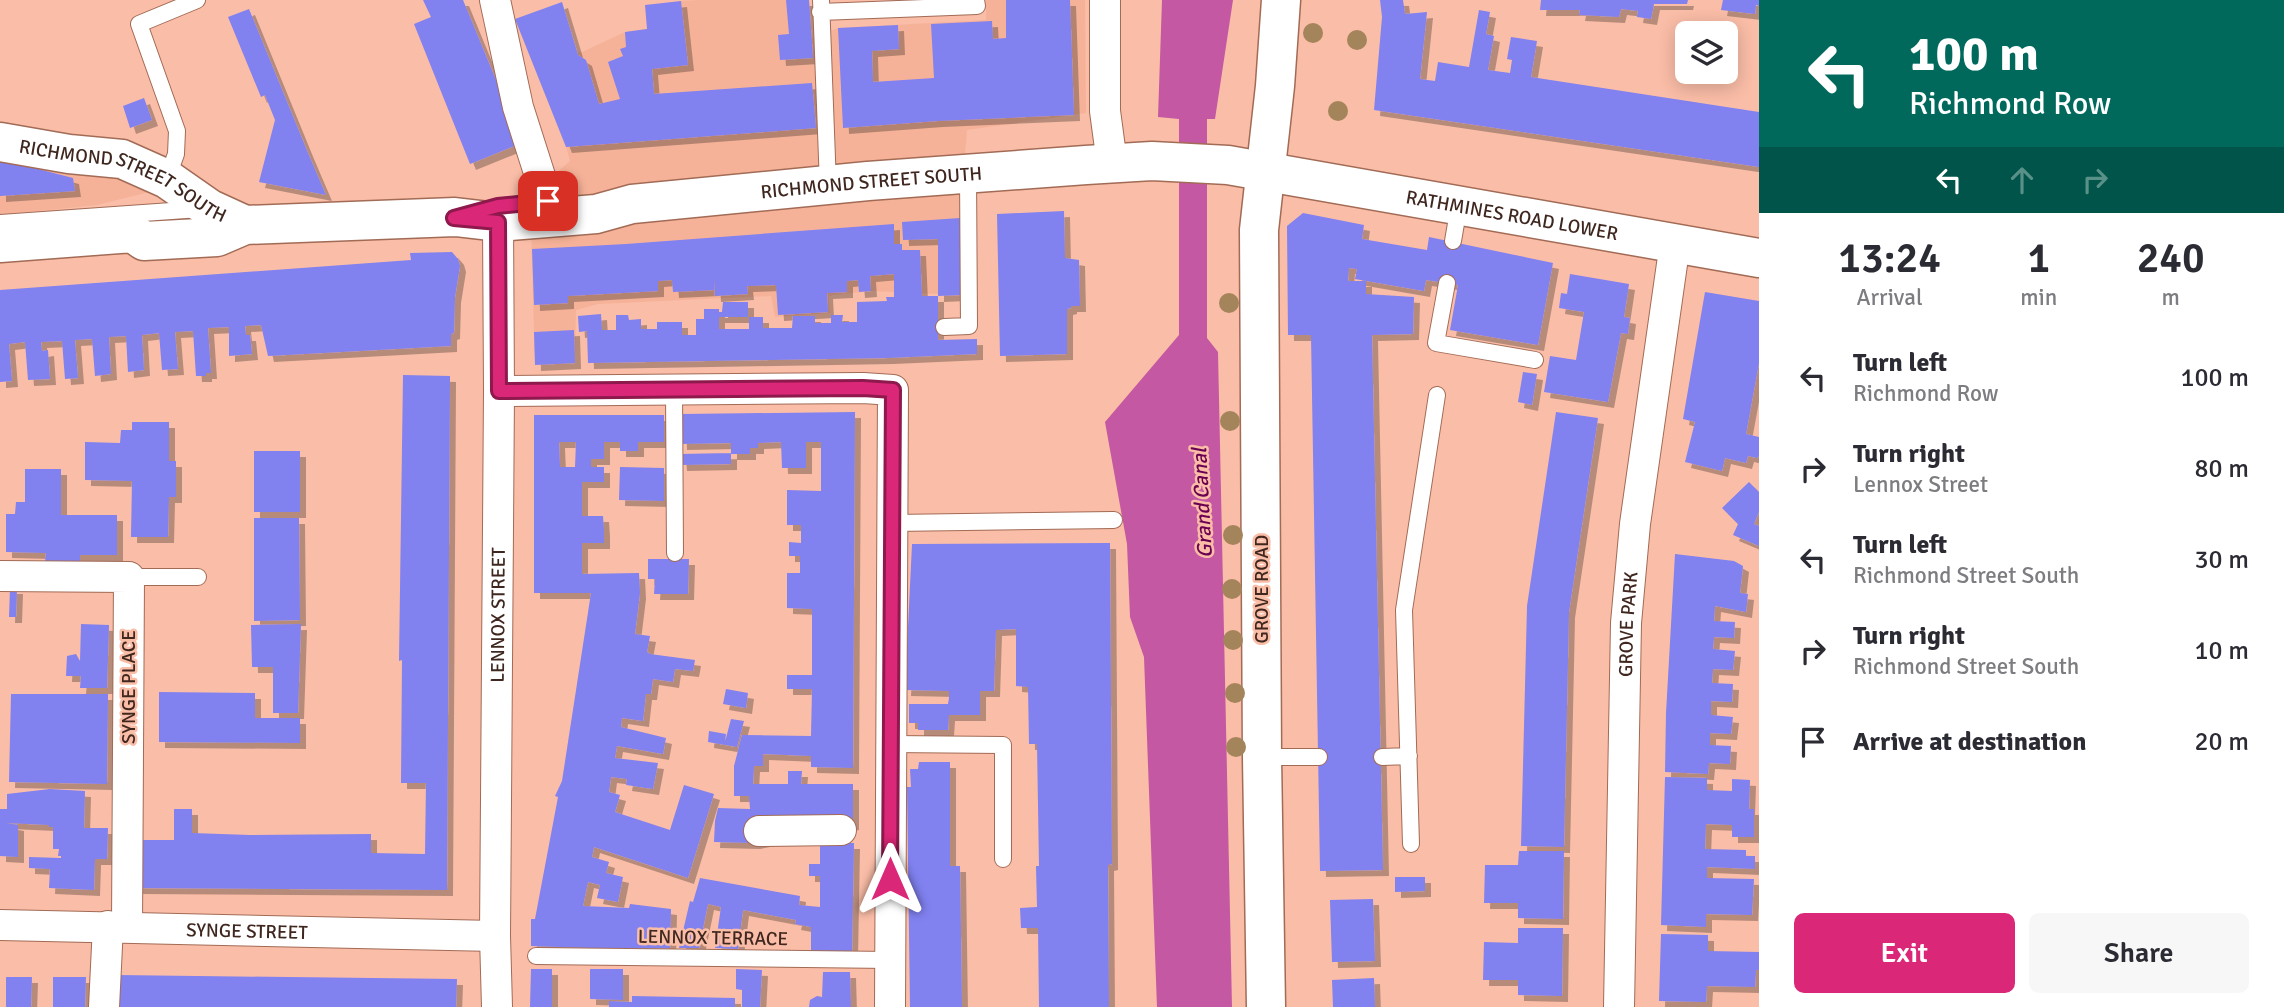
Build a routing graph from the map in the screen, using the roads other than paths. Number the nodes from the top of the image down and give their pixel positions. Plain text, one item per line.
1 (197, 0) edge
2 (495, 0) edge
3 (976, 0) edge
4 (1105, 0) edge
5 (1281, 0) edge
6 (820, 6) edge
7 (0, 142) edge
8 (1152, 161) joint
9 (1112, 163) junction
10 (1246, 168) junction
11 (968, 174) junction
12 (167, 179) junction
13 (828, 185) junction
14 (548, 201) junction
15 (632, 204) junction
16 (210, 209) junction
17 (454, 218) junction
18 (498, 222) junction
19 (0, 223) edge
20 (245, 225) junction
21 (0, 243) edge
22 (1675, 243) junction
23 (1759, 258) edge
24 (1447, 283) dead end
25 (944, 327) dead end
26 (1535, 360) dead end
27 (674, 389) junction
28 (499, 391) junction
29 (1437, 395) dead end
30 (1114, 520) dead end
31 (893, 523) junction
32 (675, 554) dead end
33 (0, 576) edge
34 (129, 577) junction
35 (198, 577) dead end
36 (891, 744) junction
37 (1262, 757) junction
38 (1319, 757) dead end
39 (1382, 757) dead end
40 (1409, 757) junction
41 (852, 830) dead end
42 (759, 831) dead end
43 (1411, 844) dead end
44 (1003, 859) dead end
45 (0, 925) edge
46 (117, 926) junction
47 (495, 936) junction
48 (536, 956) dead end
49 (890, 960) junction
50 (104, 1007) edge
51 (497, 1007) edge
52 (890, 1007) edge
53 (1266, 1007) edge
54 (1619, 1007) edge

1 - 12 lane
2 - 14 street
3 - 6 lane
4 - 9 street
5 - 10 main road, GROVE ROAD
6 - 13 lane
7 - 12 main road, RICHMOND STREET SOUTH
8 - 9 main road, RICHMOND STREET SOUTH
8 - 10 main road, RATHMINES ROAD LOWER
9 - 11 main road, RICHMOND STREET SOUTH
10 - 22 main road, RATHMINES ROAD LOWER
10 - 37 main road, GROVE ROAD
11 - 13 main road, RICHMOND STREET SOUTH
11 - 25 lane
12 - 16 main road, RICHMOND STREET SOUTH
13 - 15 main road, RICHMOND STREET SOUTH
14 - 15 main road, RICHMOND STREET SOUTH
14 - 17 main road, RICHMOND STREET SOUTH
15 - 18 main road, RICHMOND STREET SOUTH
16 - 19 lane
16 - 20 main road, RICHMOND STREET SOUTH
17 - 18 main road, RICHMOND STREET SOUTH
17 - 20 main road, RICHMOND STREET SOUTH
18 - 28 street, LENNOX STREET
20 - 21 main road, RICHMOND STREET SOUTH
22 - 23 main road, RATHMINES ROAD LOWER
22 - 54 street, GROVE PARK
24 - 26 lane
27 - 28 street
27 - 31 street
27 - 32 lane
28 - 47 street, LENNOX STREET
29 - 40 lane
30 - 31 lane
31 - 36 street
33 - 34 street
34 - 35 lane
34 - 46 street, SYNGE PLACE
36 - 44 lane
36 - 49 street
37 - 38 lane
37 - 53 main road, GROVE ROAD
39 - 40 lane
40 - 43 lane
41 - 42 street
45 - 46 street, SYNGE STREET
46 - 47 street, SYNGE STREET
46 - 50 street, SYNGE PLACE
47 - 51 street, LENNOX STREET
48 - 49 lane, LENNOX TERRACE
49 - 52 street

